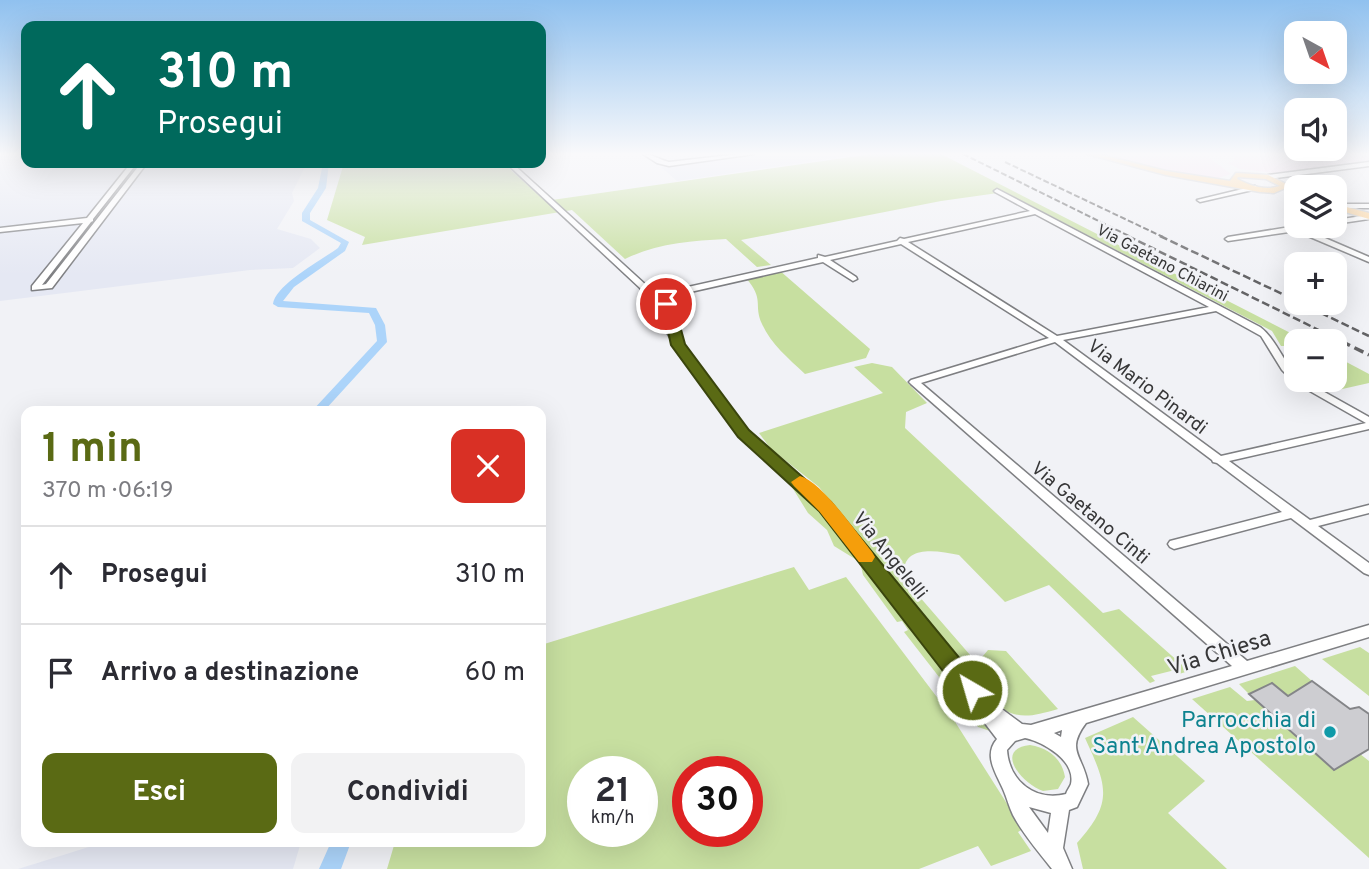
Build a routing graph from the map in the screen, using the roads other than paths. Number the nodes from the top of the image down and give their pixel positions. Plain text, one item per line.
1 (109, 195) edge
2 (120, 195) edge
3 (541, 195) edge
4 (1003, 195) edge
5 (1224, 195) edge
6 (1199, 200) dead end
7 (1347, 206) edge
8 (1369, 206) edge
9 (1347, 210) edge
10 (1034, 212) junction
11 (1369, 216) edge
12 (101, 219) junction
13 (89, 220) junction
14 (1347, 220) edge
15 (0, 230) edge
16 (1284, 230) edge
17 (1319, 238) edge
18 (1228, 239) dead end
19 (900, 240) junction
20 (821, 257) junction
21 (1369, 260) edge
22 (628, 271) junction
23 (853, 279) dead end
24 (678, 293) junction
25 (651, 298) junction
26 (1217, 308) junction
27 (1056, 340) junction
28 (678, 345) junction
29 (1284, 369) edge
30 (1317, 392) edge
31 (1369, 423) edge
32 (1217, 460) junction
33 (1369, 509) edge
34 (1293, 514) junction
35 (1307, 525) junction
36 (1174, 544) dead end
37 (1369, 570) edge
38 (1365, 636) edge
39 (1245, 668) junction
40 (1081, 717) junction
41 (1019, 734) junction
42 (1066, 751) junction
43 (1009, 783) junction
44 (1062, 805) junction
45 (1060, 863) edge

1 - 13 street
2 - 12 street
3 - 22 street, Via Angelelli
4 - 10 street, Via Gaetano Chiarini
5 - 6 street
7 - 8 street
9 - 11 main road
10 - 19 street
10 - 26 street, Via Gaetano Chiarini
11 - 14 street
12 - 13 street
12 - 13 street
13 - 15 street
16 - 18 street
17 - 21 street
19 - 20 street
19 - 27 street, Via Mario Pinardi
20 - 23 street
20 - 24 street
22 - 24 street
22 - 25 street, Via Angelelli
24 - 25 street
24 - 28 street
25 - 28 street, Via Angelelli
26 - 27 street
26 - 29 street, Via Gaetano Chiarini
27 - 32 street, Via Mario Pinardi
27 - 39 street, Via Gaetano Cinti
28 - 41 street, Via Angelelli
30 - 31 street, Via Gaetano Chiarini
31 - 32 street
32 - 34 street, Via Mario Pinardi
33 - 35 street
34 - 35 street, Via Mario Pinardi
34 - 36 street
35 - 37 street, Via Mario Pinardi
38 - 39 street, Via Chiesa
39 - 40 street, Via Chiesa
40 - 41 street, Via Chiesa
40 - 42 street
41 - 42 street
41 - 43 street
42 - 44 street
43 - 44 street
43 - 45 street
44 - 45 street

